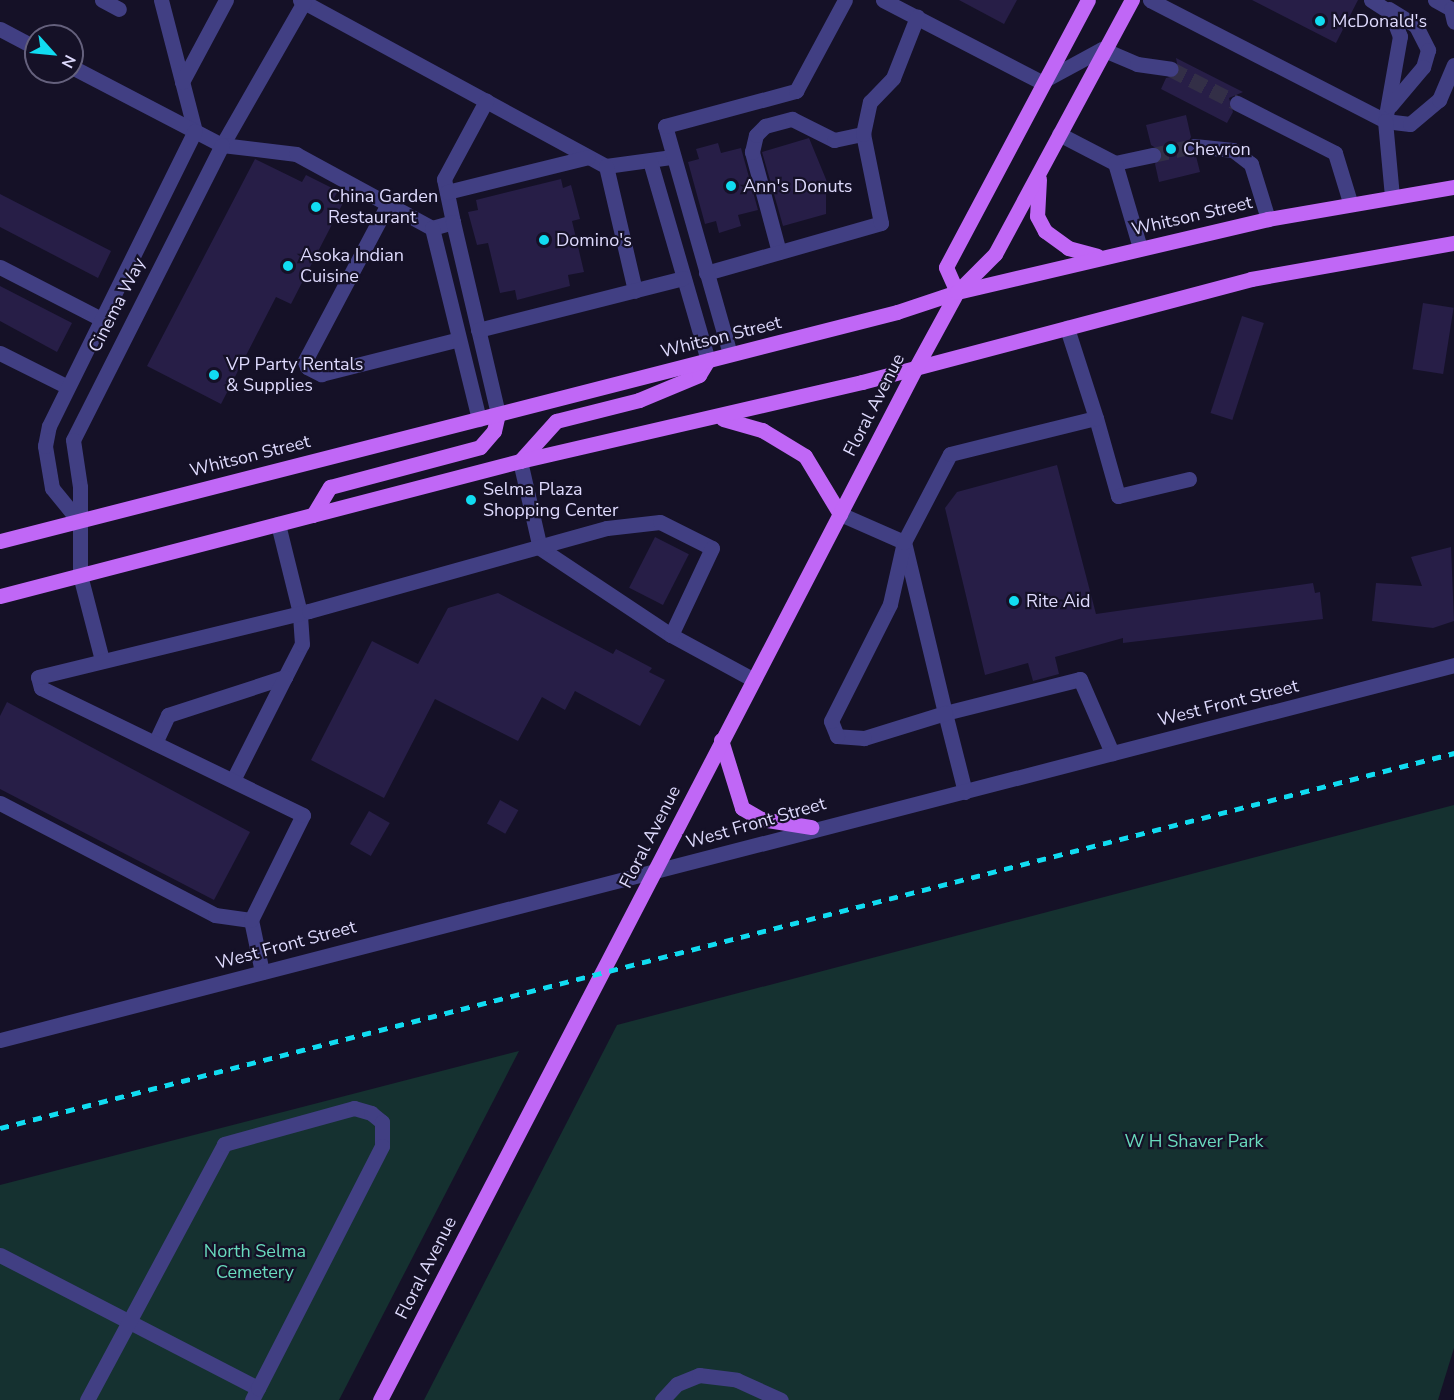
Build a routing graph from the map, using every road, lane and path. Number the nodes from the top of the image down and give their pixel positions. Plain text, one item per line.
1 (102, 0) edge
2 (161, 0) edge
3 (226, 0) edge
4 (845, 0) edge
5 (883, 0) edge
6 (1088, 0) edge
7 (1132, 0) edge
8 (1150, 0) edge
9 (1435, 0) edge
10 (302, 1) edge
11 (1378, 3) edge
12 (119, 9) dead end
13 (916, 17) junction
14 (1454, 22) edge
15 (0, 29) edge
16 (24, 42) edge
17 (1102, 49) junction
18 (1454, 65) edge
19 (1171, 69) tunnel mouth
20 (84, 73) edge
21 (182, 82) junction
22 (1041, 82) junction
23 (486, 101) junction
24 (1237, 103) tunnel mouth
25 (1390, 106) junction
26 (1384, 121) junction
27 (195, 131) junction
28 (863, 134) junction
29 (1059, 134) junction
30 (222, 145) junction
31 (1194, 146) tunnel mouth
32 (1153, 155) tunnel mouth
33 (588, 157) junction
34 (672, 157) junction
35 (650, 161) junction
36 (1115, 163) junction
37 (606, 166) junction
38 (1040, 169) junction
39 (1454, 187) edge
40 (447, 192) junction
41 (1392, 196) junction
42 (1350, 202) junction
43 (388, 204) junction
44 (1268, 219) junction
45 (453, 222) junction
46 (432, 228) junction
47 (1454, 243) edge
48 (1140, 248) junction
49 (778, 252) junction
50 (1103, 257) junction
51 (0, 267) edge
52 (706, 273) junction
53 (684, 278) junction
54 (635, 291) junction
55 (957, 292) junction
56 (101, 320) junction
57 (1067, 328) junction
58 (478, 330) junction
59 (459, 339) junction
60 (0, 353) edge
61 (730, 354) junction
62 (708, 360) junction
63 (915, 369) junction
64 (66, 386) junction
65 (498, 414) junction
66 (717, 418) junction
67 (1096, 418) junction
68 (479, 419) junction
69 (520, 461) junction
70 (1189, 479) dead end
71 (840, 514) junction
72 (313, 515) junction
73 (78, 520) junction
74 (278, 524) junction
75 (0, 541) edge
76 (904, 542) junction
77 (540, 548) junction
78 (80, 575) junction
79 (0, 596) edge
80 (300, 613) junction
81 (670, 635) junction
82 (102, 660) junction
83 (1454, 665) edge
84 (285, 677) junction
85 (752, 679) junction
86 (945, 713) junction
87 (721, 740) junction
88 (155, 743) junction
89 (1112, 753) junction
90 (232, 780) junction
91 (965, 792) junction
92 (0, 803) edge
93 (811, 827) junction
94 (656, 871) junction
95 (251, 920) junction
96 (262, 972) junction
97 (0, 1040) edge
98 (0, 1255) edge
99 (129, 1321) junction
100 (255, 1394) edge
101 (87, 1400) edge
102 (380, 1400) edge
103 (662, 1400) edge
104 (781, 1400) edge

1 - 12 street
2 - 21 street
3 - 21 street
4 - 34 street
5 - 13 street
6 - 22 main road
7 - 17 main road, Floral Avenue
8 - 26 street
9 - 14 street
10 - 23 street
10 - 30 street, Cinema Way
11 - 25 street
11 - 25 street
13 - 22 street
13 - 28 street
15 - 16 street
17 - 19 street
17 - 22 street
17 - 29 main road, Floral Avenue
18 - 26 street
20 - 27 street
21 - 27 street
22 - 55 main road
23 - 33 street
23 - 40 street
24 - 42 street
25 - 26 street
26 - 41 street
27 - 30 street
27 - 56 street, Cinema Way
28 - 49 street
28 - 49 street
29 - 36 street
29 - 38 main road, Floral Avenue
30 - 43 street
30 - 73 street, Cinema Way
31 - 44 street
32 - 36 street
33 - 37 street
33 - 40 street
34 - 35 street
34 - 52 street
35 - 37 street
35 - 53 street
36 - 48 street
37 - 54 street
38 - 50 main road
38 - 55 main road, Floral Avenue
39 - 41 main road, Whitson Street
40 - 45 street
41 - 42 main road, Whitson Street
42 - 44 main road, Whitson Street
43 - 46 street
43 - 59 street
44 - 48 main road, Whitson Street
45 - 46 street
45 - 58 street
46 - 59 street
47 - 57 main road
48 - 50 main road, Whitson Street
49 - 52 street
50 - 55 main road, Whitson Street
51 - 56 street
52 - 61 street
53 - 54 street
53 - 62 street
54 - 58 street
55 - 61 main road, Whitson Street
55 - 63 main road, Floral Avenue
56 - 64 street, Cinema Way
57 - 63 main road
57 - 67 street
58 - 65 street
59 - 68 street
60 - 64 street
61 - 62 main road, Whitson Street
62 - 65 main road, Whitson Street
62 - 69 main road
63 - 66 main road
63 - 71 main road, Floral Avenue
64 - 73 street, Cinema Way
65 - 68 main road, Whitson Street
65 - 72 main road
66 - 69 main road
66 - 71 main road
67 - 70 street
67 - 76 street
68 - 73 main road, Whitson Street
69 - 72 main road
69 - 77 street
71 - 76 street
71 - 85 main road, Floral Avenue
72 - 74 main road
73 - 75 main road, Whitson Street
73 - 78 street, Cinema Way
74 - 78 main road
74 - 80 street
76 - 86 street
76 - 86 street
77 - 80 street
77 - 81 street
77 - 81 street
78 - 79 main road
78 - 82 street, Cinema Way
80 - 82 street
80 - 84 street
81 - 85 street
82 - 88 street
83 - 89 street, West Front Street
84 - 88 street
84 - 90 street
85 - 87 main road, Floral Avenue
86 - 89 street
86 - 91 street
87 - 93 main road
87 - 94 main road, Floral Avenue
88 - 90 street
89 - 91 street, West Front Street
90 - 95 street
91 - 93 street, West Front Street
92 - 95 street
93 - 94 street, West Front Street
94 - 96 street, West Front Street
94 - 102 main road, Floral Avenue
95 - 96 street
96 - 97 street, West Front Street
98 - 99 street
99 - 100 street
99 - 100 street
99 - 101 street
103 - 104 street

